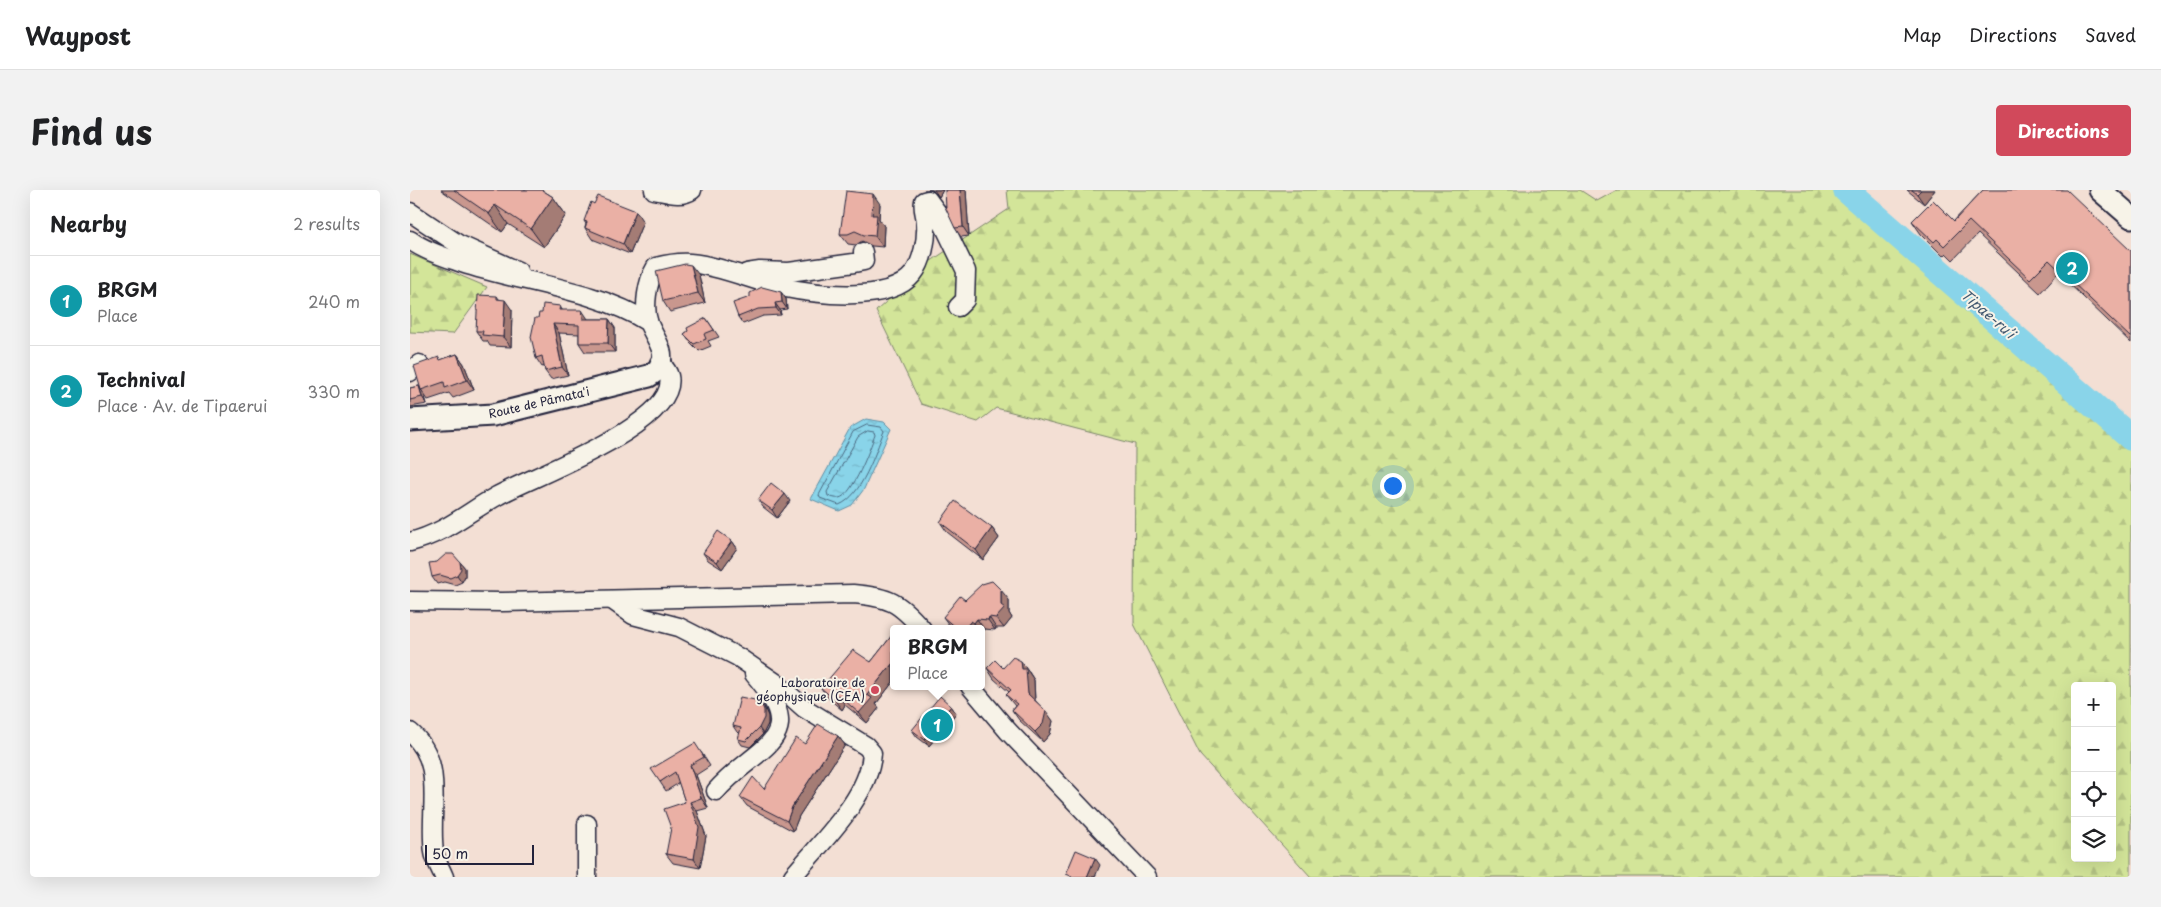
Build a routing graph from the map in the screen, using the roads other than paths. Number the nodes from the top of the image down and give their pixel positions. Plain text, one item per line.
1 (654, 190) edge
2 (692, 190) edge
3 (2100, 190) edge
4 (410, 212) edge
5 (2131, 216) edge
6 (410, 240) edge
7 (863, 252) dead end
8 (737, 275) junction
9 (545, 286) junction
10 (958, 307) dead end
11 (648, 322) junction
12 (661, 364) junction
13 (410, 420) edge
14 (410, 534) edge
15 (429, 537) junction
16 (410, 542) edge
17 (612, 600) junction
18 (410, 601) edge
19 (918, 625) edge
20 (738, 657) junction
21 (973, 690) edge
22 (410, 732) edge
23 (716, 791) dead end
24 (587, 824) dead end
25 (793, 876) edge
26 (444, 877) edge
27 (587, 877) edge
28 (1147, 877) edge

1 - 2 street
3 - 5 main road
4 - 9 street
6 - 9 street
7 - 8 street
8 - 10 street
8 - 11 street
9 - 11 street
11 - 12 street
12 - 13 main road, Route de Pāmata'i
12 - 15 street
14 - 15 street
15 - 16 street
17 - 18 street
17 - 19 street
17 - 20 street
20 - 23 street
20 - 25 street
21 - 28 street
22 - 26 street
24 - 27 street

